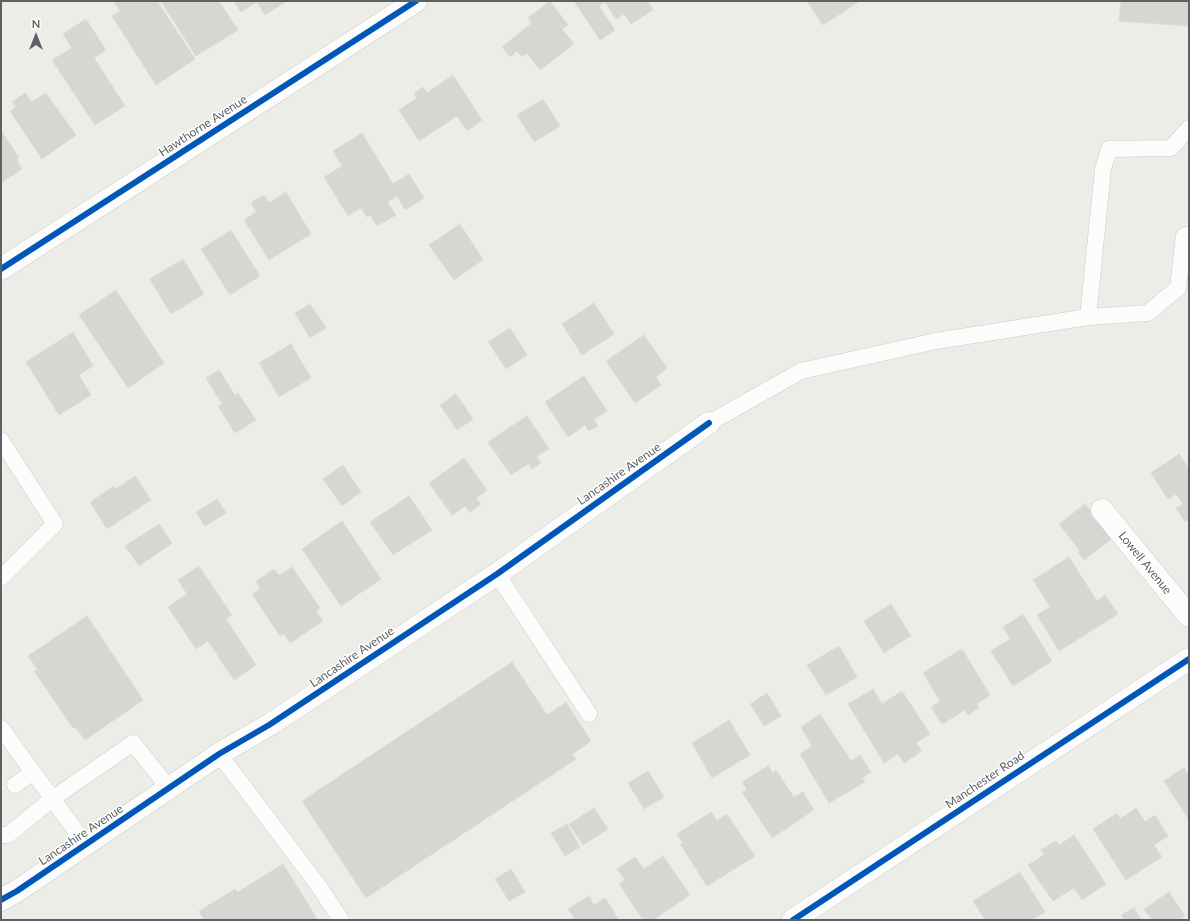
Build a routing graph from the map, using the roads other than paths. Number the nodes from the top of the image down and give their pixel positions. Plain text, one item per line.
1 (414, 2) edge
2 (1189, 128) edge
3 (1189, 234) edge
4 (1, 269) edge
5 (1088, 317) junction
6 (708, 423) joint
7 (1, 440) edge
8 (1102, 510) dead end
9 (497, 574) junction
10 (1, 578) edge
11 (1189, 616) edge
12 (1189, 659) edge
13 (589, 714) dead end
14 (2, 732) edge
15 (219, 754) junction
16 (33, 772) junction
17 (14, 785) dead end
18 (168, 788) junction
19 (52, 799) junction
20 (1, 835) edge
21 (86, 845) junction
22 (1, 900) edge
23 (341, 920) edge
24 (793, 920) edge

1 - 4 street, Hawthorne Avenue
2 - 5 lane
3 - 5 lane
5 - 6 lane
6 - 9 street, Lancashire Avenue
7 - 10 lane
8 - 11 street, Lowell Avenue
9 - 13 lane
9 - 15 street, Lancashire Avenue
12 - 24 street, Manchester Road
14 - 16 lane
15 - 18 street, Lancashire Avenue
15 - 23 lane
16 - 17 lane
16 - 19 lane
18 - 19 lane
18 - 21 street, Lancashire Avenue
19 - 20 lane
19 - 21 lane
21 - 22 street, Lancashire Avenue

